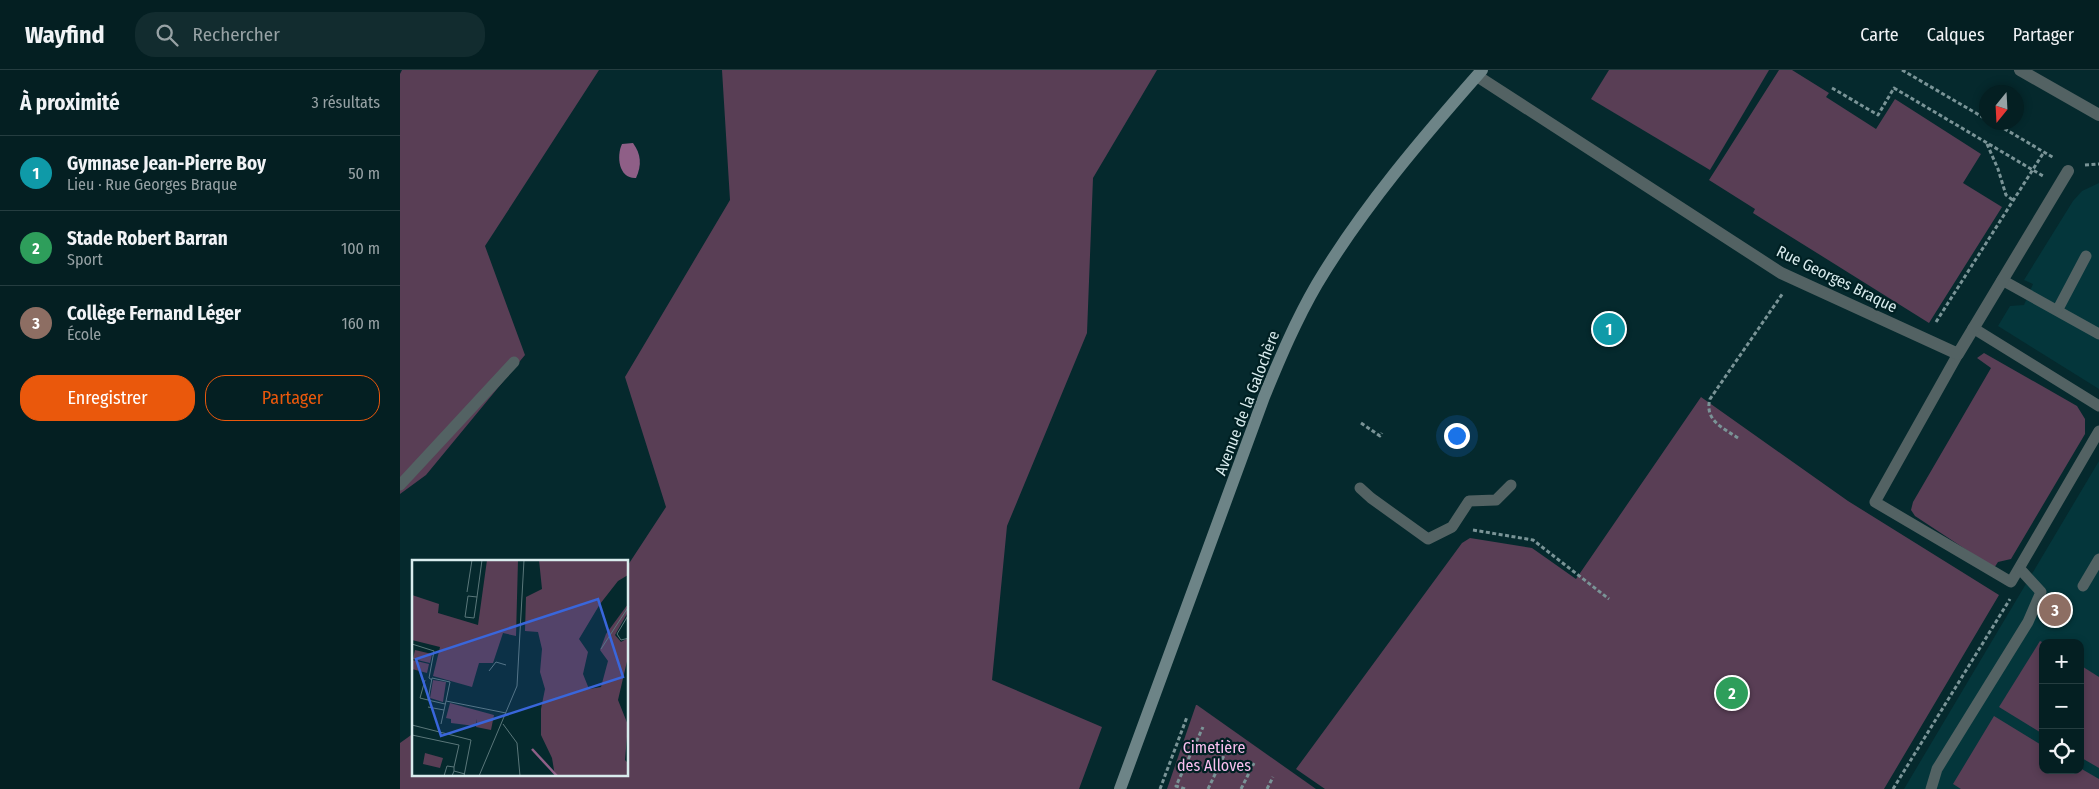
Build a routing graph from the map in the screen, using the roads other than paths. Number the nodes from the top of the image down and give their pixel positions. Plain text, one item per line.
1 (2020, 70) edge
2 (1479, 73) edge
3 (2099, 115) edge
4 (2073, 168) road end
5 (2086, 256) dead end
6 (2002, 280) junction
7 (2058, 309) junction
8 (1973, 328) junction
9 (2099, 334) edge
10 (1958, 354) junction
11 (514, 362) dead end
12 (2099, 406) edge
13 (2099, 431) edge
14 (400, 485) edge
15 (1511, 485) dead end
16 (1360, 488) dead end
17 (2099, 559) edge
18 (2020, 569) junction
19 (2083, 586) dead end
20 (1120, 789) edge
21 (1931, 789) edge

1 - 3 street
2 - 10 street, Rue Georges Braque
2 - 20 main road, Avenue de la Galochère
4 - 6 street
5 - 7 lane
6 - 7 lane
6 - 8 street
7 - 9 lane
8 - 10 street
8 - 12 lane
10 - 18 lane
11 - 14 lane
13 - 18 lane
15 - 16 lane
17 - 19 lane
18 - 21 lane

